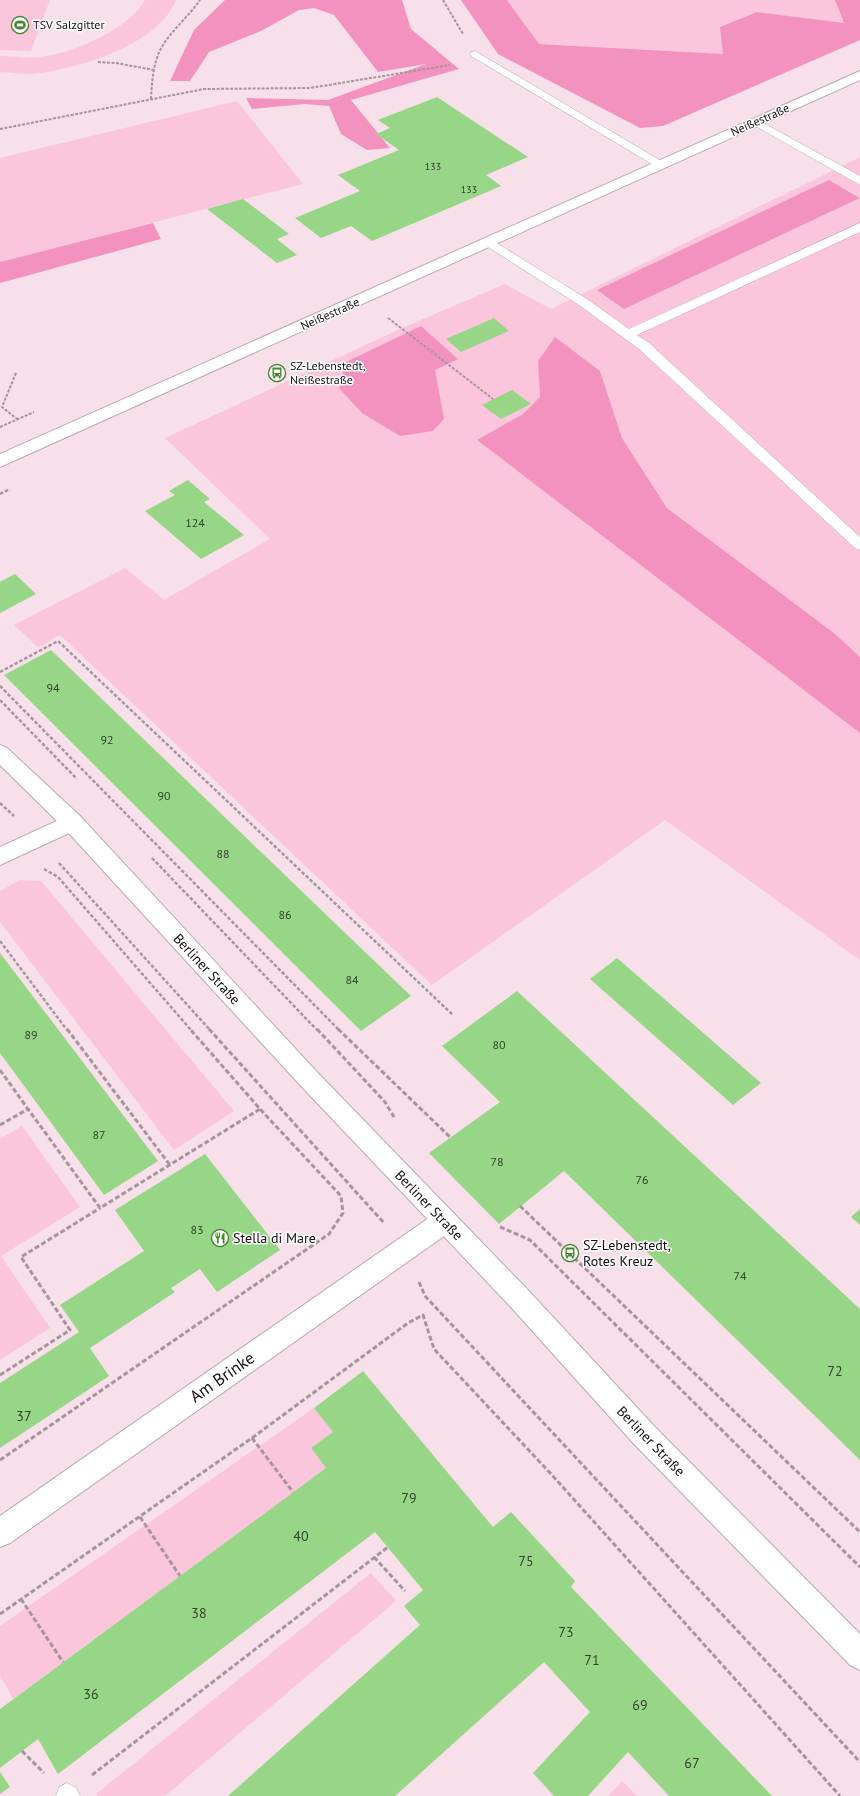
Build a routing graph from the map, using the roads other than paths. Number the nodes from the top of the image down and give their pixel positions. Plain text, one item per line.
1 (478, 56) road end
2 (860, 75) edge
3 (756, 122) junction
4 (659, 164) junction
5 (860, 181) edge
6 (860, 227) edge
7 (486, 242) junction
8 (629, 334) junction
9 (0, 461) edge
10 (860, 545) edge
11 (0, 754) edge
12 (72, 822) junction
13 (0, 857) edge
14 (445, 1221) junction
15 (0, 1533) edge
16 (860, 1655) edge

1 - 4 lane
2 - 3 street, Neißestraße
3 - 4 street, Neißestraße
3 - 5 lane
4 - 7 street, Neißestraße
6 - 8 lane
7 - 8 lane
7 - 9 street, Neißestraße
8 - 10 lane
11 - 12 street, Berliner Straße
12 - 13 street
12 - 14 street, Berliner Straße
14 - 15 street, Am Brinke
14 - 16 street, Berliner Straße

